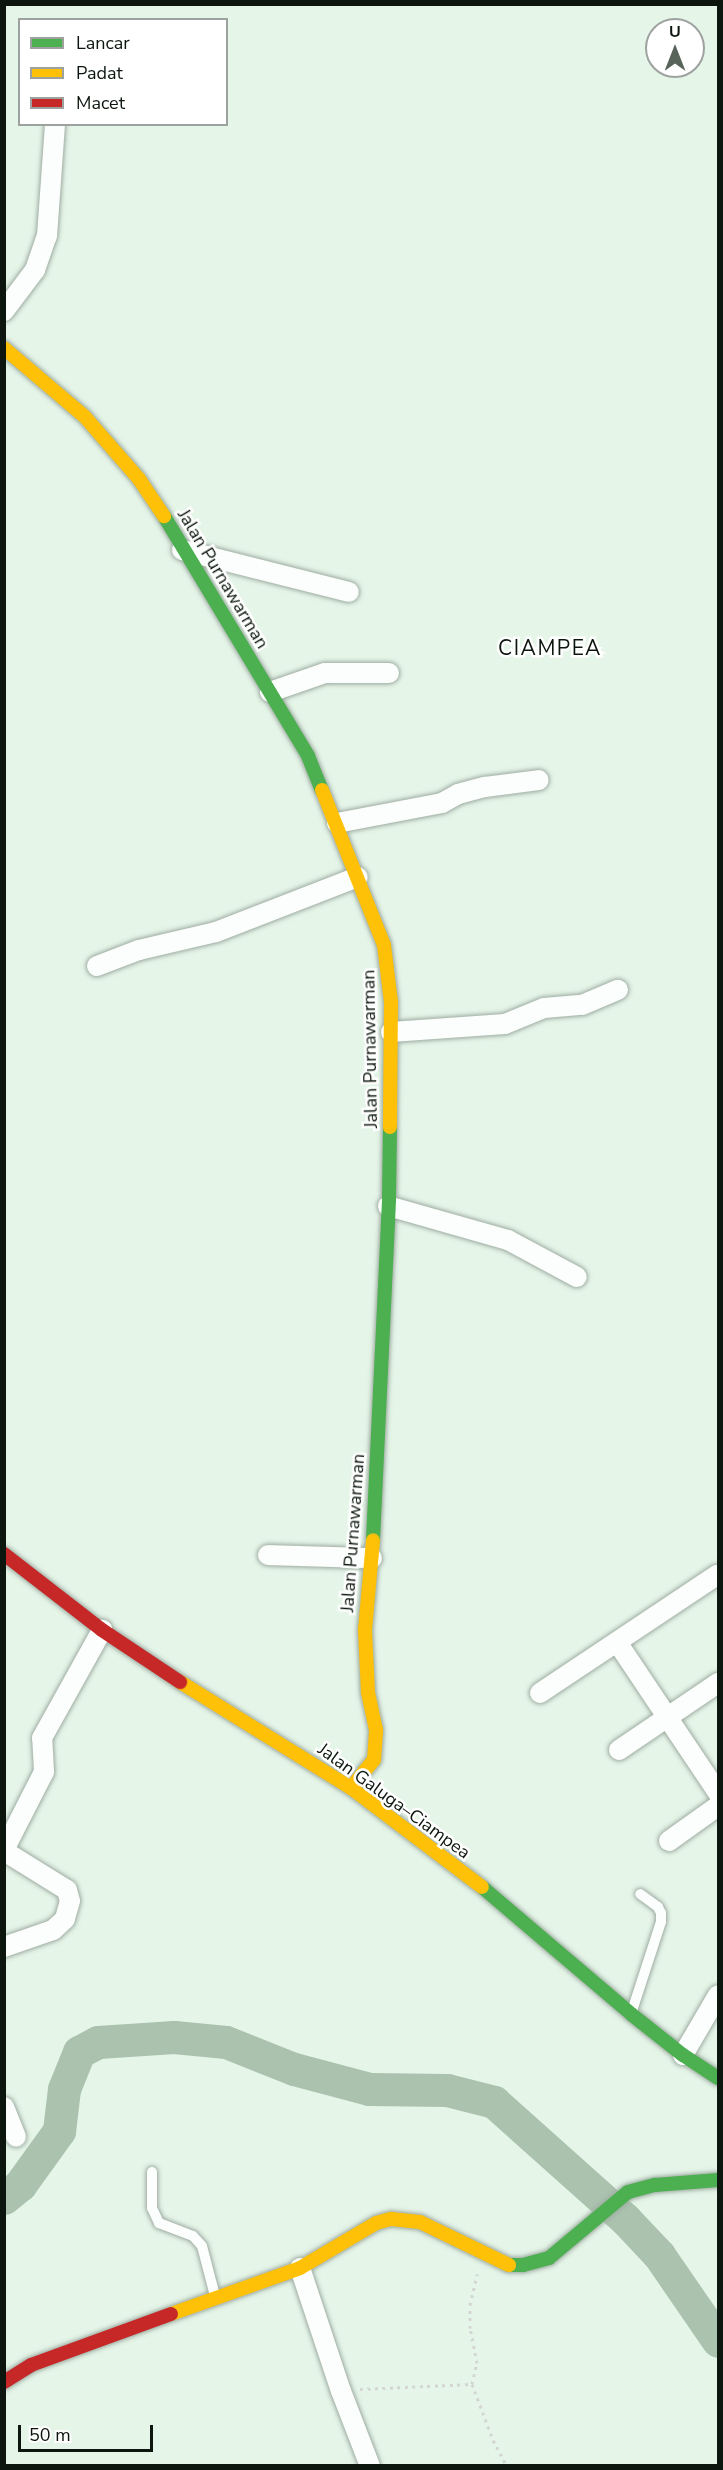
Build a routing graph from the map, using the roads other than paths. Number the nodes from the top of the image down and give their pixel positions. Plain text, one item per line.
1 (55, 126) edge
2 (4, 311) edge
3 (4, 348) edge
4 (182, 550) junction
5 (349, 592) dead end
6 (389, 673) dead end
7 (270, 692) junction
8 (539, 780) dead end
9 (337, 823) junction
10 (358, 877) junction
11 (97, 966) dead end
12 (618, 990) dead end
13 (391, 1032) junction
14 (388, 1206) junction
15 (577, 1277) dead end
16 (4, 1554) edge
17 (267, 1555) dead end
18 (372, 1558) junction
19 (717, 1575) dead end
20 (102, 1630) junction
21 (617, 1642) junction
22 (718, 1683) edge
23 (540, 1693) dead end
24 (667, 1717) junction
25 (619, 1750) dead end
26 (351, 1788) junction
27 (718, 1793) edge
28 (718, 1806) edge
29 (669, 1841) dead end
30 (4, 1851) edge
31 (640, 1894) dead end
32 (4, 1947) edge
33 (718, 1995) edge
34 (631, 2014) junction
35 (682, 2055) junction
36 (718, 2078) edge
37 (4, 2107) edge
38 (16, 2137) dead end
39 (152, 2172) dead end
40 (718, 2180) edge
41 (300, 2268) junction
42 (216, 2299) junction
43 (4, 2382) edge
44 (370, 2466) edge

1 - 2 street
3 - 4 street, Jalan Purnawarman
4 - 5 street
4 - 7 street, Jalan Purnawarman
6 - 7 street
7 - 9 street, Jalan Purnawarman
8 - 9 street
9 - 10 street, Jalan Purnawarman
10 - 11 street
10 - 13 street, Jalan Purnawarman
12 - 13 street
13 - 14 street, Jalan Purnawarman
14 - 15 street
14 - 18 street, Jalan Purnawarman
16 - 20 street, Jalan Galuga–Ciampea
17 - 18 street
18 - 26 street, Jalan Purnawarman
19 - 21 street
20 - 26 street, Jalan Galuga–Ciampea
20 - 30 street
21 - 23 street
21 - 24 street
22 - 24 street
24 - 25 street
24 - 27 street
26 - 34 street, Jalan Galuga–Ciampea
28 - 29 street
30 - 32 street
31 - 34 lane
33 - 35 street
34 - 35 street, Jalan Galuga–Ciampea
35 - 36 street, Jalan Galuga–Ciampea
37 - 38 street
39 - 42 lane
40 - 41 street
41 - 42 street
41 - 44 street
42 - 43 street

